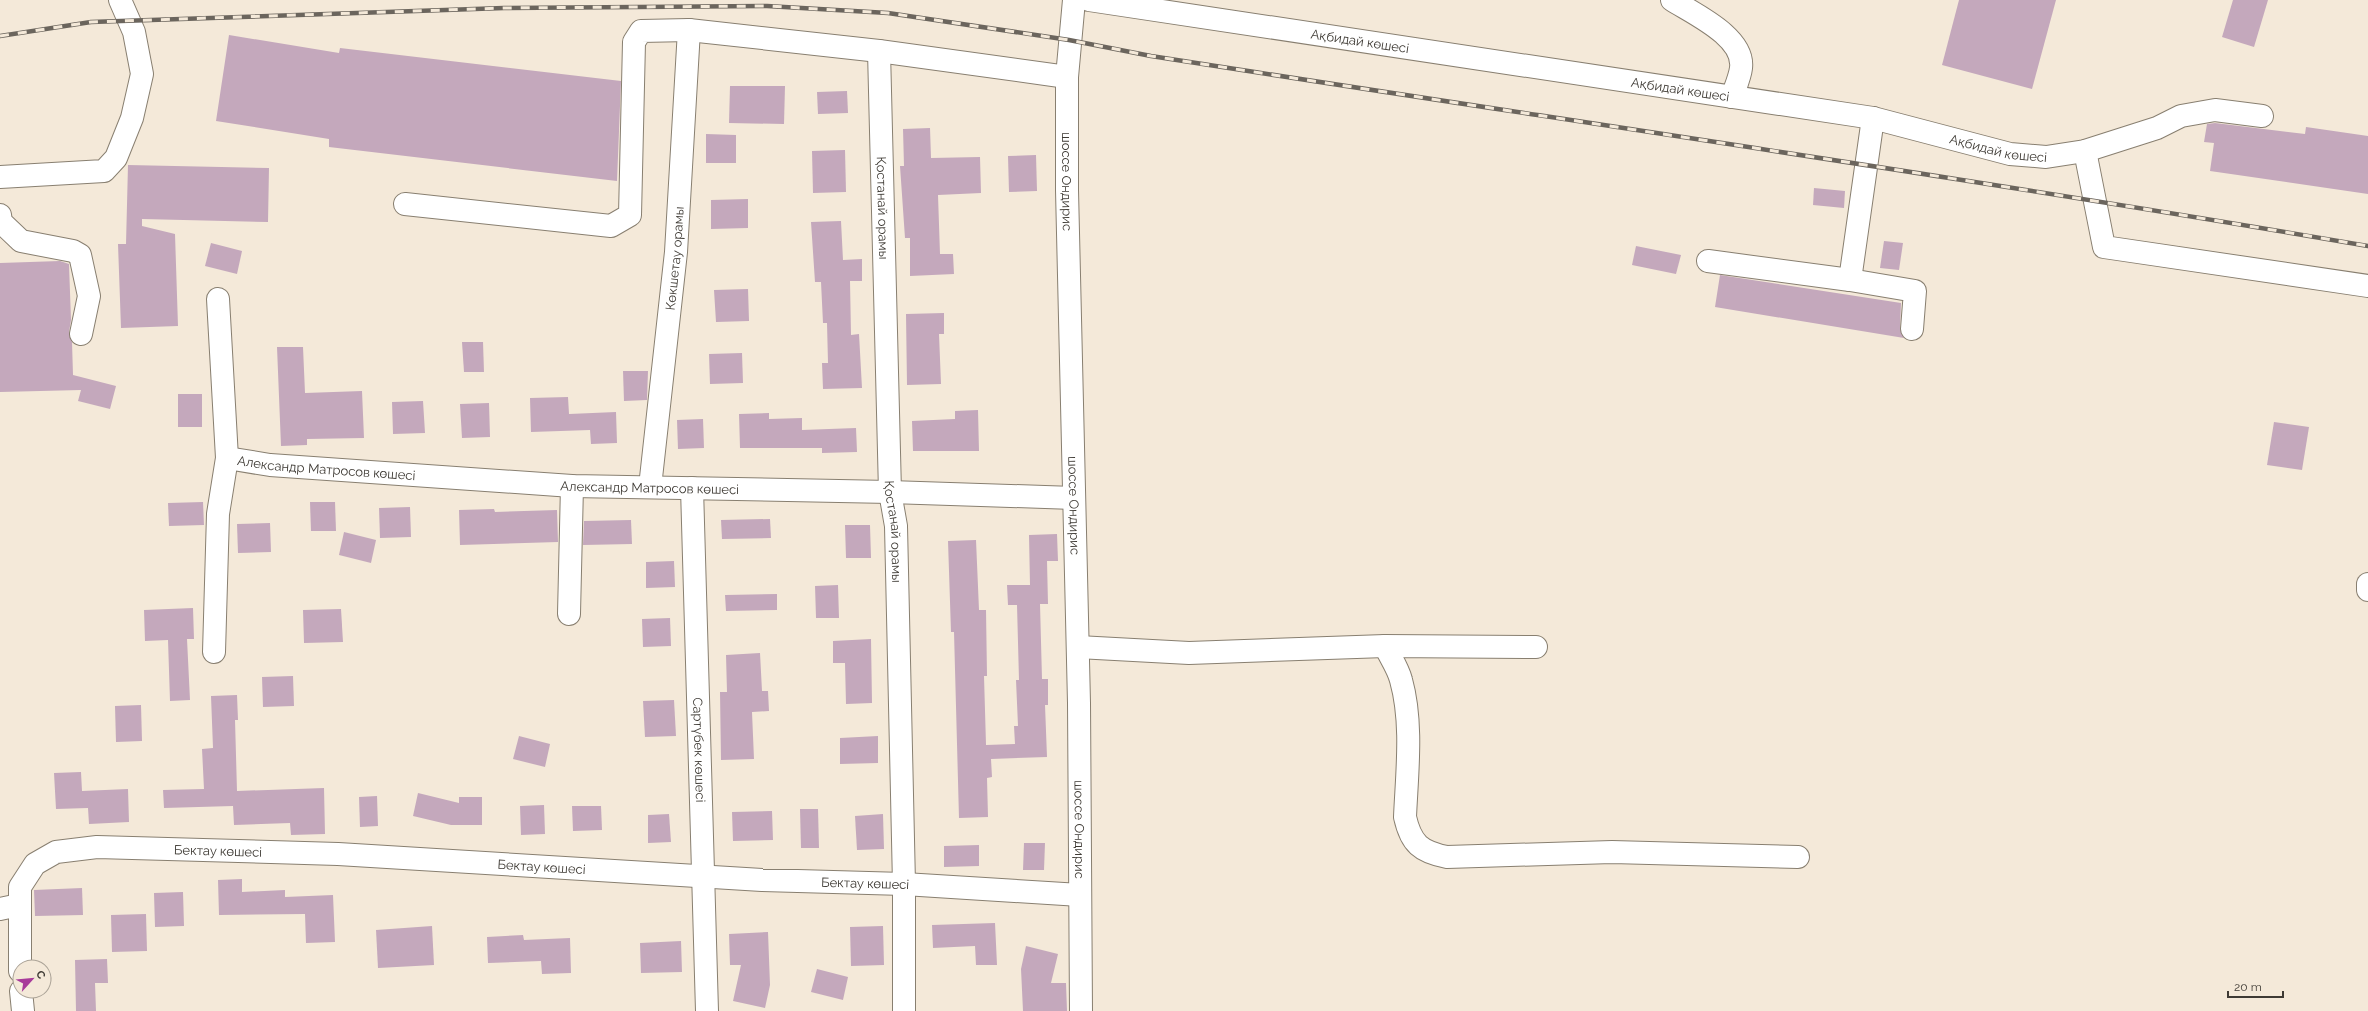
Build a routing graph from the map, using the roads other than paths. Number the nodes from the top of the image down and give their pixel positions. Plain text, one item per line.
1 (120, 0) edge
2 (1074, 0) edge
3 (1089, 0) edge
4 (1672, 0) edge
5 (689, 30) junction
6 (879, 51) junction
7 (1067, 77) junction
8 (1732, 97) junction
9 (2262, 116) dead end
10 (1873, 118) junction
11 (2085, 151) junction
12 (0, 177) edge
13 (405, 204) dead end
14 (0, 215) edge
15 (1708, 261) dead end
16 (1850, 280) junction
17 (2368, 286) edge
18 (218, 299) dead end
19 (1912, 329) dead end
20 (81, 334) dead end
21 (227, 458) junction
22 (572, 486) junction
23 (650, 487) junction
24 (692, 488) junction
25 (890, 492) junction
26 (1074, 498) junction
27 (2368, 584) edge
28 (2368, 590) edge
29 (569, 614) dead end
30 (1385, 646) junction
31 (1078, 647) junction
32 (1536, 647) dead end
33 (214, 652) dead end
34 (1798, 857) dead end
35 (703, 876) junction
36 (904, 884) junction
37 (1080, 894) junction
38 (13, 900) edge
39 (19, 959) edge
40 (21, 999) edge
41 (22, 1011) edge
42 (707, 1011) edge
43 (904, 1011) edge
44 (1081, 1011) edge

1 - 12 street
2 - 7 street, шоссе Ондирис
3 - 8 street, Ақбидай көшесі
4 - 8 street
5 - 6 street
5 - 13 street
5 - 23 street, Көкшетау орамы
6 - 7 street
6 - 25 street, Қостанай орамы
7 - 26 street, шоссе Ондирис
8 - 10 street, Ақбидай көшесі
9 - 11 street, Ақбидай көшесі
10 - 11 street, Ақбидай көшесі
10 - 16 street
11 - 17 street
14 - 20 street
15 - 16 street
16 - 19 street
18 - 21 street
21 - 22 street, Александр Матросов көшесі
21 - 33 street
22 - 23 street, Александр Матросов көшесі
22 - 29 street
23 - 24 street, Александр Матросов көшесі
24 - 25 street, Александр Матросов көшесі
24 - 35 street, Сартүбек көшесі
25 - 26 street, Александр Матросов көшесі
25 - 36 street, Қостанай орамы
26 - 31 street, шоссе Ондирис
27 - 28 street
30 - 31 street
30 - 32 street
30 - 34 street
31 - 37 street, шоссе Ондирис
35 - 36 street, Бектау көшесі
35 - 38 street, Бектау көшесі
35 - 42 street, Сартүбек көшесі
36 - 37 street, Бектау көшесі
36 - 43 street, Қостанай орамы
37 - 44 street, шоссе Ондирис
38 - 39 street
40 - 41 street

